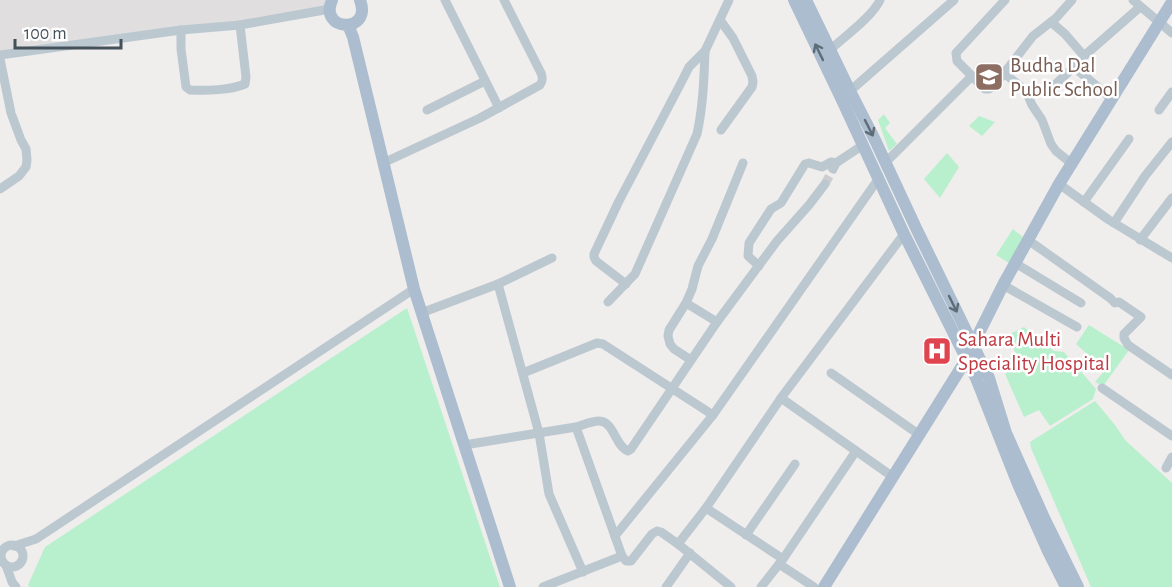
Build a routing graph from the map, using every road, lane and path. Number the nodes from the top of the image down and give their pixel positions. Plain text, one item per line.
1 (360, 0) edge
2 (445, 0) edge
3 (504, 0) edge
4 (729, 0) edge
5 (794, 0) edge
6 (806, 0) edge
7 (880, 0) edge
8 (954, 0) edge
9 (1005, 0) edge
10 (1072, 0) edge
11 (1172, 2) edge
12 (1136, 3) edge
13 (331, 4) edge
14 (720, 20) junction
15 (1051, 22) junction
16 (1159, 23) junction
17 (240, 25) junction
18 (348, 25) junction
19 (181, 30) junction
20 (1172, 33) edge
21 (830, 50) junction
22 (705, 51) junction
23 (1084, 56) junction
24 (0, 57) edge
25 (1074, 67) junction
26 (1004, 73) junction
27 (971, 76) junction
28 (485, 81) junction
29 (850, 91) junction
30 (1047, 92) dead end
31 (1172, 92) edge
32 (1112, 99) junction
33 (499, 108) junction
34 (427, 110) dead end
35 (1159, 110) dead end
36 (721, 130) dead end
37 (1129, 139) dead end
38 (1172, 142) edge
39 (863, 145) junction
40 (384, 163) junction
41 (743, 163) dead end
42 (885, 163) junction
43 (1072, 164) junction
44 (879, 178) junction
45 (825, 184) tunnel mouth
46 (1059, 184) junction
47 (0, 189) edge
48 (893, 195) junction
49 (1172, 198) edge
50 (1083, 202) junction
51 (1114, 223) junction
52 (904, 234) junction
53 (1028, 240) junction
54 (1140, 240) junction
55 (1171, 256) edge
56 (552, 258) dead end
57 (1015, 263) junction
58 (759, 266) junction
59 (498, 284) junction
60 (626, 284) junction
61 (1003, 285) junction
62 (414, 289) junction
63 (608, 302) dead end
64 (686, 303) junction
65 (1082, 303) dead end
66 (421, 313) junction
67 (717, 322) junction
68 (1077, 327) dead end
69 (970, 346) junction
70 (691, 360) junction
71 (523, 373) junction
72 (831, 373) dead end
73 (1172, 375) edge
74 (672, 388) junction
75 (1102, 388) dead end
76 (781, 398) junction
77 (712, 415) junction
78 (576, 427) junction
79 (914, 431) junction
80 (540, 433) junction
81 (1172, 436) edge
82 (464, 445) junction
83 (856, 451) junction
84 (1172, 457) edge
85 (795, 464) dead end
86 (1166, 468) dead end
87 (890, 475) junction
88 (706, 508) junction
89 (1042, 526) junction
90 (746, 535) junction
91 (615, 536) junction
92 (36, 539) junction
93 (678, 544) junction
94 (14, 546) junction
95 (1, 552) edge
96 (690, 553) junction
97 (622, 556) junction
98 (20, 561) junction
99 (781, 562) junction
100 (6, 565) junction
101 (583, 572) junction
102 (16, 587) edge
103 (510, 587) edge
104 (543, 587) edge
105 (666, 587) edge
106 (731, 587) edge
107 (761, 587) edge
108 (815, 587) edge
109 (824, 587) edge
110 (1065, 587) edge
111 (1078, 587) edge

1 - 18 main road
2 - 28 street
3 - 33 street
4 - 14 street
39 -> 5 main road
6 - 21 main road
7 - 21 street
8 - 29 street
9 - 27 street
10 - 15 street
11 - 16 main road
12 - 16 street
12 - 23 street
13 - 17 street
13 - 18 main road
14 - 22 street
14 - 36 street
15 - 23 street
15 - 26 street
16 - 20 street
16 - 32 main road
17 - 19 street
17 - 19 street
18 - 40 main road
19 - 24 street
21 - 29 main road
22 - 60 street
22 - 60 street
23 - 25 street
24 - 47 street
25 - 30 street
25 - 32 street
26 - 27 street
26 - 43 street
27 - 42 street
28 - 33 street
28 - 34 street
29 -> 42 main road
31 - 35 street
32 - 43 main road
33 - 40 street
37 - 50 street
38 - 51 street
39 - 44 main road
39 - 58 street
40 - 62 main road
41 - 64 street
42 - 48 main road
43 - 46 main road
44 - 48 main road
44 - 77 street
45 - 58 street
46 - 50 street
46 - 53 main road
48 - 52 main road
48 -> 69 main road
49 - 54 street
50 - 51 street
51 - 54 street
52 - 69 main road
52 - 76 street
53 - 57 main road
53 - 73 street
54 - 55 street
56 - 59 street
57 - 61 main road
57 - 65 street
58 - 67 street
59 - 66 street
59 - 71 street
60 - 63 street
61 - 68 street
61 - 69 main road
62 - 66 main road
62 - 92 street
64 - 67 street
64 - 70 street
66 - 82 main road
67 - 70 street
69 - 79 main road
69 - 87 main road
69 - 89 main road
70 - 74 street
71 - 74 street
71 - 80 street
72 - 79 street
74 - 77 street
74 - 78 street
75 - 81 street
76 - 83 street
76 - 88 street
77 - 91 street
78 - 80 street
78 - 91 street
79 - 87 main road
80 - 82 street
80 - 101 street
82 - 103 main road
83 - 87 street
83 - 99 street
84 - 86 street
85 - 90 street
87 - 108 main road
87 - 109 main road
88 - 90 street
88 - 93 street
89 - 110 main road
89 - 111 main road
90 - 99 street
91 - 97 street
92 - 94 street
92 - 98 street
93 - 96 street
93 - 97 street
94 - 95 street
94 - 98 street
95 - 100 street
96 - 105 street
96 - 106 street
97 - 101 street
98 - 100 street
98 - 102 street
99 - 107 street
99 - 108 street
100 - 102 street
101 - 104 street

